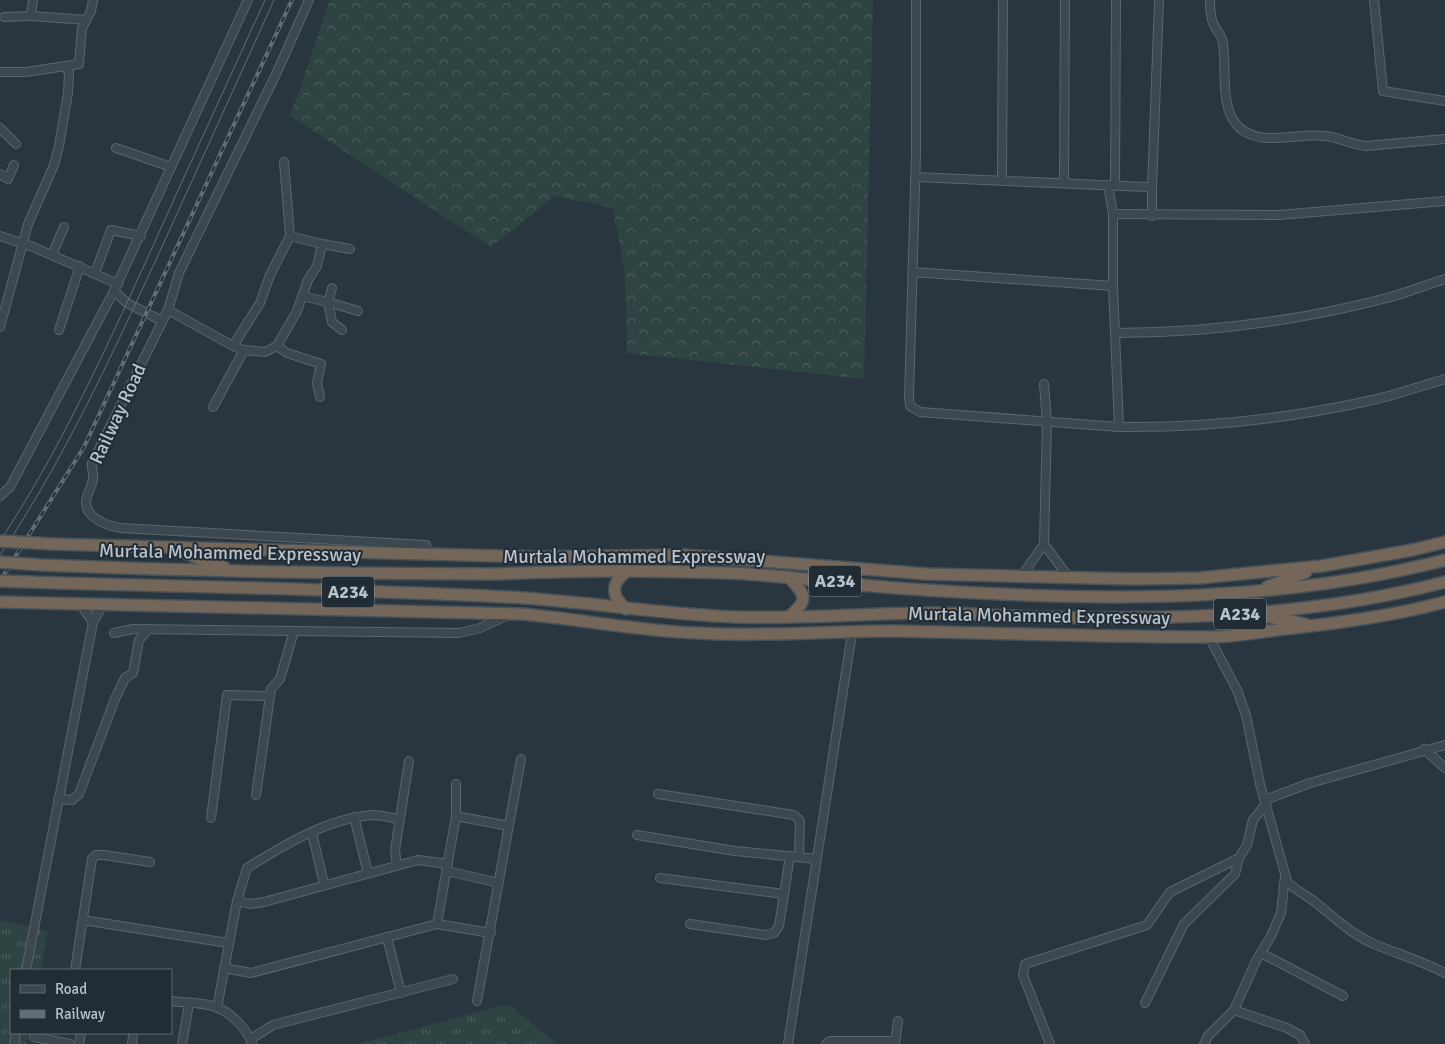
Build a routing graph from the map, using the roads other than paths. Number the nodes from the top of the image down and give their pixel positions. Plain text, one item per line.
1 (32, 0) edge
2 (93, 0) edge
3 (248, 0) edge
4 (309, 0) edge
5 (916, 0) edge
6 (1004, 0) edge
7 (1065, 0) edge
8 (1116, 0) edge
9 (1159, 0) edge
10 (1210, 0) edge
11 (1374, 0) edge
12 (31, 16) junction
13 (4, 17) dead end
14 (86, 20) junction
15 (66, 67) junction
16 (0, 72) edge
17 (1445, 101) edge
18 (0, 128) edge
19 (1445, 139) edge
20 (16, 144) dead end
21 (116, 148) dead end
22 (284, 162) dead end
23 (14, 165) dead end
24 (171, 167) junction
25 (0, 174) edge
26 (915, 177) junction
27 (1002, 180) junction
28 (1064, 183) junction
29 (1112, 185) junction
30 (1152, 189) junction
31 (1445, 201) edge
32 (1113, 214) junction
33 (1152, 216) junction
34 (64, 227) dead end
35 (0, 236) edge
36 (141, 236) junction
37 (290, 236) junction
38 (24, 244) junction
39 (322, 244) junction
40 (350, 249) dead end
41 (52, 255) junction
42 (80, 266) junction
43 (912, 272) junction
44 (95, 273) junction
45 (1445, 279) edge
46 (1113, 286) junction
47 (116, 288) junction
48 (332, 288) dead end
49 (302, 296) junction
50 (328, 302) junction
51 (168, 310) junction
52 (358, 311) dead end
53 (162, 321) junction
54 (0, 327) edge
55 (59, 330) dead end
56 (342, 330) dead end
57 (1115, 333) junction
58 (233, 346) junction
59 (277, 346) junction
60 (244, 350) junction
61 (1445, 379) edge
62 (1044, 384) dead end
63 (320, 397) dead end
64 (213, 407) dead end
65 (1047, 422) junction
66 (1119, 427) junction
67 (0, 496) edge
68 (0, 541) edge
69 (1445, 542) edge
70 (1044, 544) junction
71 (167, 547) junction
72 (427, 553) junction
73 (1445, 560) edge
74 (0, 562) edge
75 (1322, 566) junction
76 (235, 571) junction
77 (627, 571) junction
78 (789, 577) junction
79 (1021, 577) junction
80 (1070, 578) junction
81 (0, 581) edge
82 (1445, 582) edge
83 (1253, 592) junction
84 (384, 593) junction
85 (538, 600) junction
86 (0, 602) edge
87 (1445, 602) edge
88 (80, 604) junction
89 (103, 605) junction
90 (626, 609) junction
91 (309, 610) junction
92 (511, 614) junction
93 (1253, 614) junction
94 (790, 617) junction
95 (93, 622) junction
96 (1316, 626) junction
97 (149, 629) junction
98 (294, 631) junction
99 (114, 633) dead end
100 (852, 633) junction
101 (1210, 637) junction
102 (270, 696) junction
103 (1445, 745) edge
104 (1424, 749) junction
105 (521, 759) dead end
106 (409, 761) dead end
107 (1445, 768) edge
108 (456, 784) dead end
109 (658, 794) dead end
110 (256, 795) dead end
111 (58, 799) junction
112 (1265, 802) junction
113 (456, 816) junction
114 (354, 817) junction
115 (211, 818) dead end
116 (400, 819) junction
117 (509, 826) junction
118 (312, 833) junction
119 (637, 835) dead end
120 (790, 856) junction
121 (799, 858) junction
122 (1239, 858) junction
123 (817, 859) junction
124 (150, 862) dead end
125 (397, 866) junction
126 (447, 868) junction
127 (368, 873) junction
128 (1285, 874) junction
129 (660, 878) dead end
130 (499, 883) junction
131 (324, 884) junction
132 (784, 894) junction
133 (237, 901) junction
134 (83, 920) junction
135 (437, 924) junction
136 (690, 924) dead end
137 (490, 933) junction
138 (386, 937) junction
139 (228, 943) junction
140 (1261, 953) junction
141 (224, 968) junction
142 (26, 969) edge
143 (75, 969) edge
144 (1445, 972) edge
145 (453, 978) dead end
146 (401, 993) junction
147 (1343, 996) dead end
148 (172, 1001) edge
149 (477, 1001) dead end
150 (1145, 1003) dead end
151 (189, 1004) junction
152 (218, 1008) junction
153 (1234, 1010) junction
154 (898, 1021) dead end
155 (34, 1037) dead end
156 (251, 1042) edge
157 (860, 1043) edge
158 (895, 1043) edge
159 (70, 1044) edge
160 (182, 1044) edge
161 (788, 1044) edge
162 (826, 1044) edge
163 (1050, 1044) edge
164 (1204, 1044) edge
165 (1304, 1044) edge

1 - 12 street
2 - 14 street
3 - 24 street
4 - 51 street, Railway Road
5 - 26 street
6 - 27 street
7 - 28 street
8 - 29 street
9 - 30 street
10 - 19 street
11 - 17 street
12 - 13 street
12 - 14 street
14 - 15 street
15 - 16 street
15 - 38 street
18 - 20 street
21 - 24 street
22 - 37 street
23 - 25 street
24 - 36 street
26 - 27 street
26 - 43 street
27 - 28 street
28 - 29 street
29 - 30 street
29 - 32 street
30 - 33 street
31 - 33 street
32 - 33 street
32 - 46 street
34 - 41 street
35 - 38 street
36 - 44 street
36 - 47 street
37 - 39 street
37 - 58 street
38 - 41 street
38 - 54 street
39 - 40 street
39 - 49 street
41 - 42 street
42 - 44 street
42 - 55 street
43 - 46 street
43 - 65 street
44 - 47 street
45 - 57 street
46 - 57 street
47 - 53 street
47 - 67 street
48 - 50 street
49 - 50 street
49 - 59 street
50 - 52 street
50 - 56 street
51 - 53 street, Railway Road
51 - 58 street
53 - 72 street, Railway Road
57 - 66 street
58 - 60 street
59 - 60 street
59 - 63 street
60 - 64 street
61 - 66 street
62 - 65 street
65 - 66 street
65 - 70 street
68 - 71 highway, Murtala Mohammed Expressway, bridge
69 - 75 highway, Murtala Mohammed Expressway
70 - 79 street
70 - 80 street
71 - 72 highway, Murtala Mohammed Expressway
71 - 76 highway
72 - 79 highway, Murtala Mohammed Expressway
73 - 83 highway, Murtala Mohammed Expressway / A234
74 - 76 highway, Murtala Mohammed Expressway / A234, bridge
75 - 80 highway, Murtala Mohammed Expressway
75 - 83 highway
76 - 77 highway, Murtala Mohammed Expressway / A234
77 - 78 highway, Murtala Mohammed Expressway / A234
77 - 90 highway
78 - 83 highway, Murtala Mohammed Expressway / A234
78 - 94 highway
79 - 80 highway, Murtala Mohammed Expressway
81 - 84 highway, Murtala Mohammed Expressway / A234, bridge
82 - 93 highway, Murtala Mohammed Expressway / A234
84 - 85 highway, Murtala Mohammed Expressway / A234
84 - 91 highway
85 - 90 highway, Murtala Mohammed Expressway / A234
85 - 92 highway
86 - 88 highway, Murtala Mohammed Expressway
87 - 96 highway, Murtala Mohammed Expressway
88 - 89 highway, Murtala Mohammed Expressway
88 - 95 street
89 - 91 highway, Murtala Mohammed Expressway
89 - 95 street
90 - 94 highway, Murtala Mohammed Expressway / A234
91 - 92 highway, Murtala Mohammed Expressway
92 - 98 street
92 - 100 highway, Murtala Mohammed Expressway
93 - 94 highway, Murtala Mohammed Expressway / A234
93 - 96 highway
95 - 111 street
96 - 101 highway, Murtala Mohammed Expressway
97 - 98 street
97 - 99 street
97 - 111 street
98 - 102 street
100 - 101 highway, Murtala Mohammed Expressway
100 - 123 street
101 - 112 street
102 - 110 street
102 - 115 street
103 - 104 street
104 - 107 street
104 - 112 street
105 - 117 street
106 - 116 street
108 - 113 street
109 - 121 street
111 - 142 street
112 - 122 street
112 - 128 street
113 - 117 street
113 - 126 street
114 - 116 street
114 - 118 street
114 - 127 street
116 - 125 street
117 - 130 street
118 - 131 street
118 - 133 street
119 - 120 street
120 - 121 street
120 - 132 street
121 - 123 street
122 - 150 street
122 - 163 street
123 - 161 street
124 - 134 street
125 - 126 street
125 - 127 street
126 - 130 street
126 - 135 street
127 - 131 street
128 - 140 street
128 - 144 street
129 - 132 street
130 - 137 street
131 - 133 street
132 - 136 street
133 - 139 street
134 - 139 street
134 - 143 street
135 - 137 street
135 - 138 street
137 - 149 street
138 - 141 street
138 - 146 street
139 - 141 street
140 - 147 street
140 - 153 street
141 - 152 street
145 - 146 street
146 - 156 street
148 - 151 street
151 - 152 street
151 - 160 street
152 - 156 street
153 - 164 street
153 - 165 street
154 - 158 street
155 - 159 street
157 - 158 street
157 - 162 street

